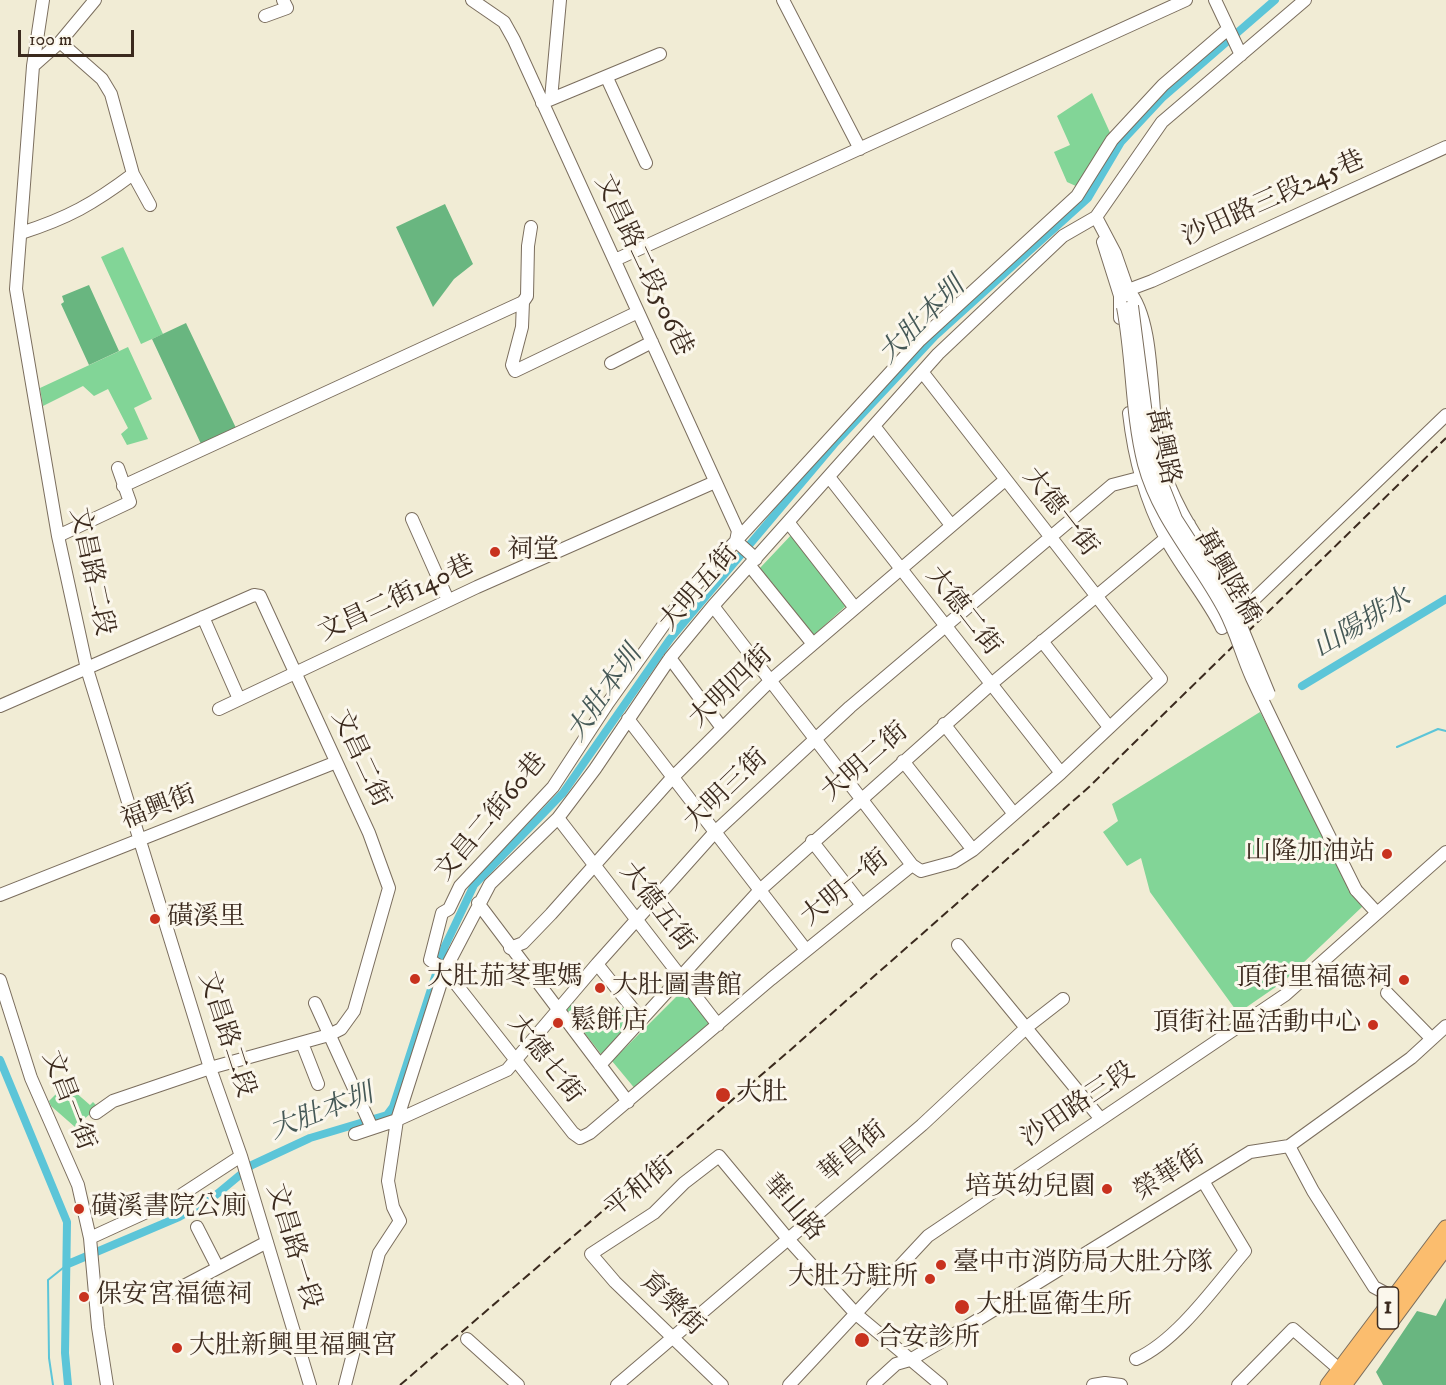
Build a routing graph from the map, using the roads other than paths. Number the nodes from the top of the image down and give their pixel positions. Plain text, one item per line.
1 (43, 0) edge
2 (95, 0) edge
3 (283, 0) edge
4 (472, 0) edge
5 (560, 0) edge
6 (783, 0) edge
7 (1186, 0) edge
8 (1215, 0) edge
9 (1305, 0) edge
10 (265, 16) dead end
11 (1228, 29) junction
12 (60, 42) junction
13 (660, 54) dead end
14 (1241, 56) junction
15 (33, 66) junction
16 (607, 78) junction
17 (546, 101) junction
18 (1446, 147) edge
19 (860, 149) junction
20 (646, 163) dead end
21 (133, 174) junction
22 (150, 205) dead end
23 (1096, 217) junction
24 (531, 226) dead end
25 (21, 233) junction
26 (615, 260) junction
27 (1124, 291) junction
28 (524, 302) junction
29 (1128, 307) joint
30 (638, 312) junction
31 (652, 342) junction
32 (611, 363) dead end
33 (922, 373) junction
34 (1446, 415) edge
35 (874, 426) junction
36 (118, 468) dead end
37 (829, 477) junction
38 (1139, 478) junction
39 (1005, 480) junction
40 (715, 482) junction
41 (123, 486) junction
42 (412, 519) dead end
43 (788, 522) junction
44 (1189, 524) junction
45 (951, 525) junction
46 (58, 536) junction
47 (1166, 538) junction
48 (736, 540) junction
49 (1050, 540) junction
50 (753, 562) junction
51 (900, 570) junction
52 (1228, 583) junction
53 (1095, 597) junction
54 (1205, 597) junction
55 (448, 600) junction
56 (713, 606) junction
57 (855, 608) junction
58 (203, 617) junction
59 (944, 627) junction
60 (1222, 628) dead end
61 (1042, 641) junction
62 (813, 644) junction
63 (669, 658) junction
64 (87, 669) junction
65 (296, 673) junction
66 (1161, 679) joint
67 (771, 680) junction
68 (990, 685) junction
69 (239, 699) junction
70 (0, 706) edge
71 (219, 709) dead end
72 (628, 719) junction
73 (945, 724) junction
74 (1109, 727) junction
75 (722, 728) junction
76 (815, 738) junction
77 (903, 761) junction
78 (334, 763) junction
79 (1061, 773) junction
80 (672, 778) junction
81 (861, 797) junction
82 (1014, 814) junction
83 (558, 818) junction
84 (715, 832) junction
85 (140, 841) junction
86 (812, 842) junction
87 (973, 850) junction
88 (1446, 852) edge
89 (595, 865) junction
90 (912, 865) junction
91 (759, 890) junction
92 (0, 895) edge
93 (478, 903) junction
94 (861, 904) junction
95 (1377, 913) junction
96 (636, 920) junction
97 (958, 945) dead end
98 (510, 948) junction
99 (806, 950) junction
100 (430, 960) joint
101 (597, 964) junction
102 (446, 970) junction
103 (682, 978) junction
104 (0, 980) edge
105 (1387, 993) dead end
106 (1063, 999) dead end
107 (315, 1003) dead end
108 (558, 1009) junction
109 (641, 1019) junction
110 (718, 1025) junction
111 (1446, 1026) edge
112 (1027, 1027) junction
113 (329, 1035) junction
114 (1432, 1039) junction
115 (302, 1043) junction
116 (517, 1060) junction
117 (600, 1065) junction
118 (210, 1068) junction
119 (318, 1084) dead end
120 (628, 1102) junction
121 (96, 1113) dead end
122 (1100, 1118) junction
123 (397, 1119) junction
124 (372, 1128) junction
125 (590, 1133) joint
126 (355, 1134) dead end
127 (1289, 1146) junction
128 (241, 1156) junction
129 (719, 1156) joint
130 (1203, 1181) junction
131 (197, 1227) dead end
132 (1446, 1228) edge
133 (90, 1238) junction
134 (788, 1239) junction
135 (267, 1242) junction
136 (1446, 1247) edge
137 (591, 1254) joint
138 (218, 1268) junction
139 (161, 1298) dead end
140 (1401, 1301) junction
141 (856, 1314) junction
142 (672, 1338) junction
143 (467, 1339) dead end
144 (1136, 1359) dead end
145 (910, 1360) junction
146 (1339, 1369) junction
147 (939, 1384) edge
148 (107, 1385) edge
149 (310, 1385) edge
150 (345, 1385) edge
151 (518, 1385) edge
152 (617, 1385) edge
153 (722, 1385) edge
154 (789, 1385) edge
155 (873, 1385) edge
156 (1093, 1385) edge
157 (1121, 1385) edge
158 (1238, 1385) edge
159 (1328, 1385) edge
160 (1344, 1385) edge

1 - 15 street, 文昌路二段
2 - 12 street
3 - 10 street
4 - 17 street, 文昌路二段506巷
5 - 17 street
6 - 19 street
7 - 19 street
8 - 11 street
9 - 14 street
11 - 14 street
11 - 48 street, 文昌二街60巷
12 - 15 street
12 - 21 street
13 - 16 street
14 - 23 street
15 - 25 street, 文昌路二段
16 - 17 street
16 - 20 street
17 - 26 street, 文昌路二段506巷
18 - 27 street, 沙田路三段245巷
19 - 26 street
21 - 22 street
21 - 25 street
23 - 27 street, 萬興路
23 - 33 street, 大明五街
24 - 28 street
25 - 46 street, 文昌路二段
26 - 30 street, 文昌路二段506巷
27 - 29 street, 萬興路
27 - 38 street, 萬興路
27 - 44 street, 萬興路
28 - 30 street
28 - 41 street
29 - 95 street, 萬興陸橋, bridge
30 - 31 street, 文昌路二段506巷
31 - 32 street
31 - 40 street, 文昌路二段506巷
33 - 35 street, 大明五街
33 - 39 street, 大德一街
34 - 52 street
35 - 37 street, 大明五街
35 - 45 street
36 - 41 street
37 - 43 street, 大明五街
37 - 51 street, 大德二街
38 - 47 street, 萬興路
38 - 49 street, 大明三街
39 - 45 street, 大明四街
39 - 49 street, 大德一街
40 - 48 street, 文昌路二段506巷
40 - 55 street, 文昌二街140巷
41 - 46 street
42 - 55 street
43 - 50 street, 大明五街
43 - 57 street
44 - 47 street, 大明二街
44 - 52 street, 萬興路
45 - 51 street, 大明四街
46 - 64 street, 文昌路二段
47 - 53 street, 大明二街
47 - 54 street, 萬興路
48 - 50 street
48 - 100 street, 文昌二街60巷
49 - 53 street, 大德一街
49 - 59 street, 大明三街
50 - 56 street, 大明五街
50 - 62 street
51 - 57 street, 大明四街
51 - 59 street, 大德二街
52 - 54 street
53 - 61 street, 大明二街
53 - 66 street, 大德一街
54 - 60 street, 萬興路
55 - 65 street, 文昌二街140巷
56 - 63 street, 大明五街
56 - 67 street
57 - 62 street, 大明四街
58 - 64 street, 文昌二街
58 - 65 street, 文昌二街
58 - 69 street
59 - 68 street, 大德二街
59 - 76 street, 大明三街
61 - 68 street, 大明二街
61 - 74 street
62 - 67 street, 大明四街
63 - 72 street, 大明五街
63 - 75 street
64 - 70 street
64 - 85 street, 文昌路二段
65 - 69 street, 文昌二街140巷
65 - 78 street, 文昌二街
66 - 74 street, 大明一街
67 - 75 street, 大明四街
67 - 76 street
68 - 73 street, 大明二街
68 - 79 street, 大德二街
69 - 71 street, 文昌二街140巷
72 - 80 street
72 - 83 street, 大明五街
73 - 77 street, 大明二街
73 - 82 street
74 - 79 street, 大明一街
75 - 80 street, 大明四街
76 - 81 street
76 - 84 street, 大明三街
77 - 81 street, 大明二街
77 - 87 street
78 - 85 street, 福興街
78 - 113 street, 文昌二街
79 - 82 street, 大明一街
80 - 84 street
80 - 89 street, 大明四街
81 - 86 street, 大明二街
81 - 90 street
82 - 87 street, 大明一街
83 - 89 street, 大德五街
83 - 93 street, 大明五街
84 - 91 street
84 - 96 street, 大明三街
85 - 92 street, 福興街
85 - 118 street, 文昌路二段
86 - 91 street, 大明二街
86 - 94 street
87 - 90 street, 大明一街
88 - 95 street, 沙田路三段
89 - 96 street, 大德五街
89 - 98 street, 大明四街
90 - 94 street, 大明一街
91 - 99 street
91 - 103 street, 大明二街
93 - 98 street
93 - 102 street, 大明五街
94 - 99 street, 大明一街
95 - 122 street, 沙田路三段
96 - 101 street, 大明三街
96 - 103 street, 大德五街
97 - 112 street
98 - 108 street
99 - 110 street, 大明一街
100 - 102 street, 大德七街
101 - 108 street, 大明三街
101 - 109 street
102 - 116 street, 大德七街
102 - 123 street, 大明五街
103 - 109 street, 大明二街
103 - 110 street, 大德五街
104 - 133 street, 文昌一街
105 - 114 street
106 - 112 street, 華昌街
107 - 113 street
108 - 116 street, 大明三街
108 - 117 street
109 - 117 street, 大明二街
110 - 120 street, 大明一街
111 - 114 street, 榮華街
112 - 122 street
112 - 134 street, 華昌街
113 - 115 street, 文昌二街
113 - 124 street
114 - 127 street, 榮華街
115 - 118 street, 文昌二街
115 - 119 street
116 - 123 street, 大明三街
116 - 125 street, 大德七街
117 - 120 street
118 - 121 street, 文昌二街
118 - 128 street, 文昌路二段
120 - 125 street, 大明一街
122 - 141 street, 沙田路三段
123 - 124 street, 大明三街
123 - 150 street, 大明五街
124 - 126 street, 大明三街
127 - 130 street, 榮華街
127 - 140 street
128 - 133 street
128 - 135 street, 文昌路一段
129 - 134 street, 華山路
129 - 137 street, 平和街
130 - 144 street
130 - 145 street, 榮華街
131 - 138 street
132 - 140 main road, 1
133 - 148 street, 文昌一街
134 - 141 street, 華山路
134 - 142 street, 華昌街
135 - 138 street
135 - 149 street, 文昌路一段
136 - 140 main road, 1
137 - 142 street, 育樂街
138 - 139 street
140 - 146 main road, 1
140 - 160 main road, 1
141 - 145 street, 華山路
141 - 154 street, 沙田路三段
142 - 152 street, 華昌街
142 - 153 street, 育樂街
143 - 151 street
145 - 147 street, 華山路
145 - 155 street, 榮華街
146 - 158 street
146 - 159 main road, 1
156 - 157 street

